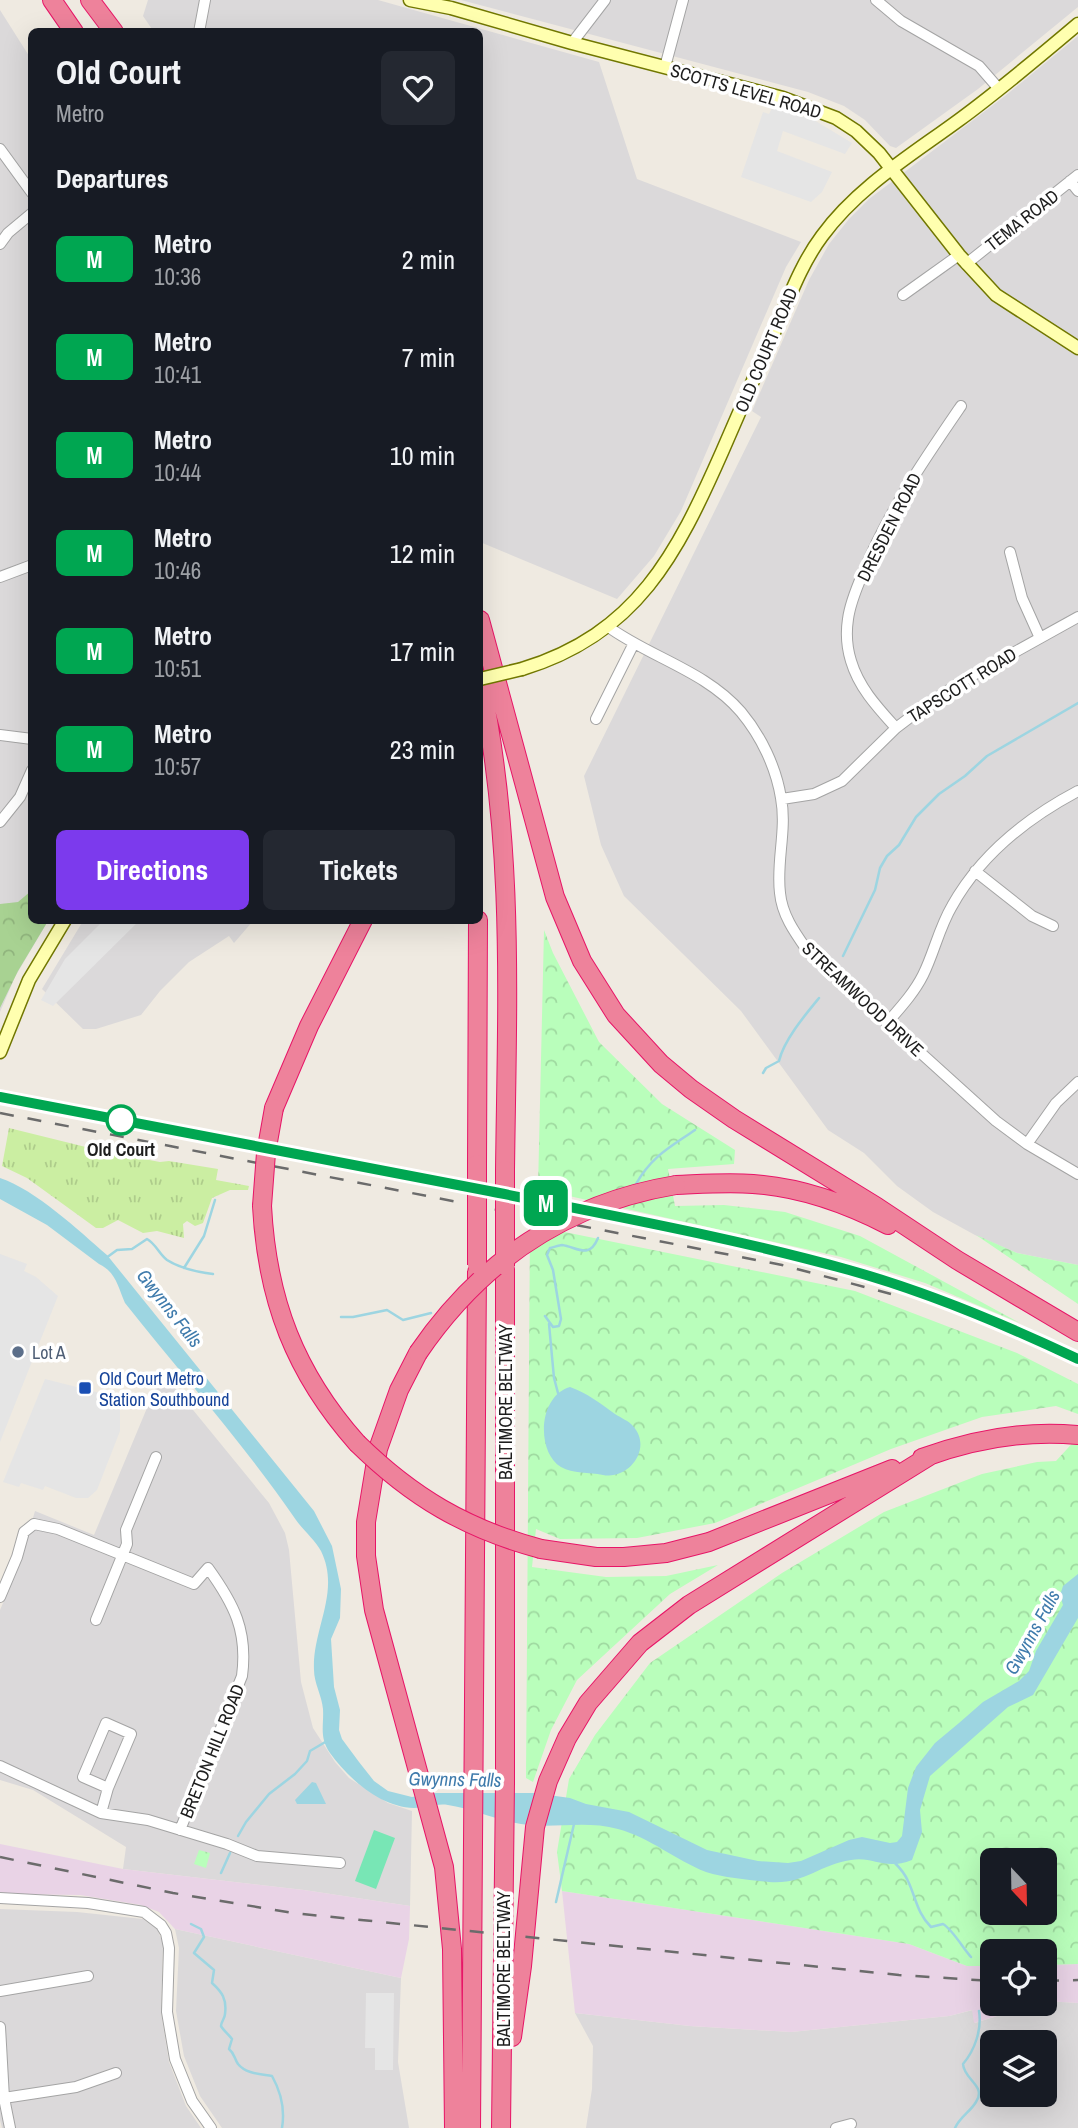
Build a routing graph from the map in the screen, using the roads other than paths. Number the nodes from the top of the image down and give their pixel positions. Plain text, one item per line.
1 (52, 0) edge
2 (90, 0) edge
3 (205, 0) edge
4 (410, 0) edge
5 (605, 0) edge
6 (683, 0) edge
7 (876, 0) edge
8 (453, 4) edge
9 (1078, 24) edge
10 (71, 28) edge
11 (109, 28) edge
12 (200, 28) edge
13 (572, 43) junction
14 (665, 68) junction
15 (999, 89) junction
16 (0, 149) edge
17 (892, 169) junction
18 (1074, 178) edge
19 (28, 188) edge
20 (1078, 191) edge
21 (28, 216) edge
22 (0, 244) edge
23 (962, 259) junction
24 (904, 295) dead end
25 (1078, 348) edge
26 (961, 406) dead end
27 (1010, 552) dead end
28 (28, 566) edge
29 (0, 577) edge
30 (1078, 617) edge
31 (607, 626) junction
32 (483, 631) edge
33 (1040, 638) junction
34 (633, 645) junction
35 (483, 678) edge
36 (483, 695) edge
37 (596, 719) dead end
38 (896, 727) junction
39 (0, 735) edge
40 (28, 738) edge
41 (28, 779) edge
42 (1078, 791) edge
43 (782, 799) junction
44 (0, 822) edge
45 (975, 871) junction
46 (63, 924) edge
47 (361, 924) edge
48 (478, 924) edge
49 (1053, 926) dead end
50 (887, 1023) junction
51 (0, 1052) edge
52 (1078, 1082) edge
53 (1027, 1144) junction
54 (1078, 1174) edge
55 (957, 1260) junction
56 (1078, 1332) edge
57 (1074, 1435) edge
58 (931, 1455) junction
59 (156, 1457) dead end
60 (123, 1554) junction
61 (0, 1597) edge
62 (96, 1620) dead end
63 (0, 1766) edge
64 (108, 1788) junction
65 (101, 1813) junction
66 (180, 1830) junction
67 (340, 1863) dead end
68 (0, 1898) edge
69 (88, 1976) dead end
70 (0, 1991) edge
71 (0, 2028) edge
72 (116, 2073) dead end
73 (4, 2098) junction
74 (502, 2121) edge
75 (851, 2124) dead end
76 (10, 2128) edge
77 (211, 2128) edge
78 (454, 2128) edge
79 (471, 2128) edge
80 (836, 2128) edge

1 - 10 highway
2 - 11 highway
3 - 12 street
4 - 8 main road, SCOTTS LEVEL ROAD
5 - 13 street
6 - 14 street
7 - 15 street
8 - 13 main road, SCOTTS LEVEL ROAD
9 - 15 main road, OLD COURT ROAD
13 - 14 main road, SCOTTS LEVEL ROAD
14 - 17 main road, SCOTTS LEVEL ROAD
15 - 17 main road, OLD COURT ROAD
16 - 19 street
17 - 23 main road, SCOTTS LEVEL ROAD
17 - 31 main road, OLD COURT ROAD
18 - 20 street
18 - 23 street, TEMA ROAD
21 - 22 street
23 - 24 street, TEMA ROAD
23 - 25 main road, SCOTTS LEVEL ROAD
26 - 38 street, DRESDEN ROAD
27 - 33 street
28 - 29 street
30 - 33 street, TAPSCOTT ROAD
31 - 34 street, STREAMWOOD DRIVE
31 - 35 main road, OLD COURT ROAD, bridge
32 - 55 highway
33 - 38 street, TAPSCOTT ROAD
34 - 37 street
34 - 43 street, STREAMWOOD DRIVE
36 - 74 highway, BALTIMORE BELTWAY, bridge
38 - 43 street, TAPSCOTT ROAD
39 - 40 street
41 - 44 street
42 - 45 street
43 - 50 street, STREAMWOOD DRIVE
45 - 49 street
45 - 50 street
46 - 51 main road
47 - 58 highway, bridge
48 - 79 highway, BALTIMORE BELTWAY, bridge
50 - 53 street, STREAMWOOD DRIVE
52 - 53 street
53 - 54 street, STREAMWOOD DRIVE
55 - 56 highway
55 - 78 highway, bridge
57 - 58 highway
58 - 74 highway
59 - 60 street
60 - 61 street
60 - 62 street
60 - 66 street, BRETON HILL ROAD
63 - 65 street, BRETON HILL ROAD
64 - 64 street
64 - 65 street
65 - 66 street, BRETON HILL ROAD
66 - 67 street, BRETON HILL ROAD
68 - 77 street
69 - 70 street
71 - 73 street
72 - 73 street
73 - 76 street
75 - 80 street

